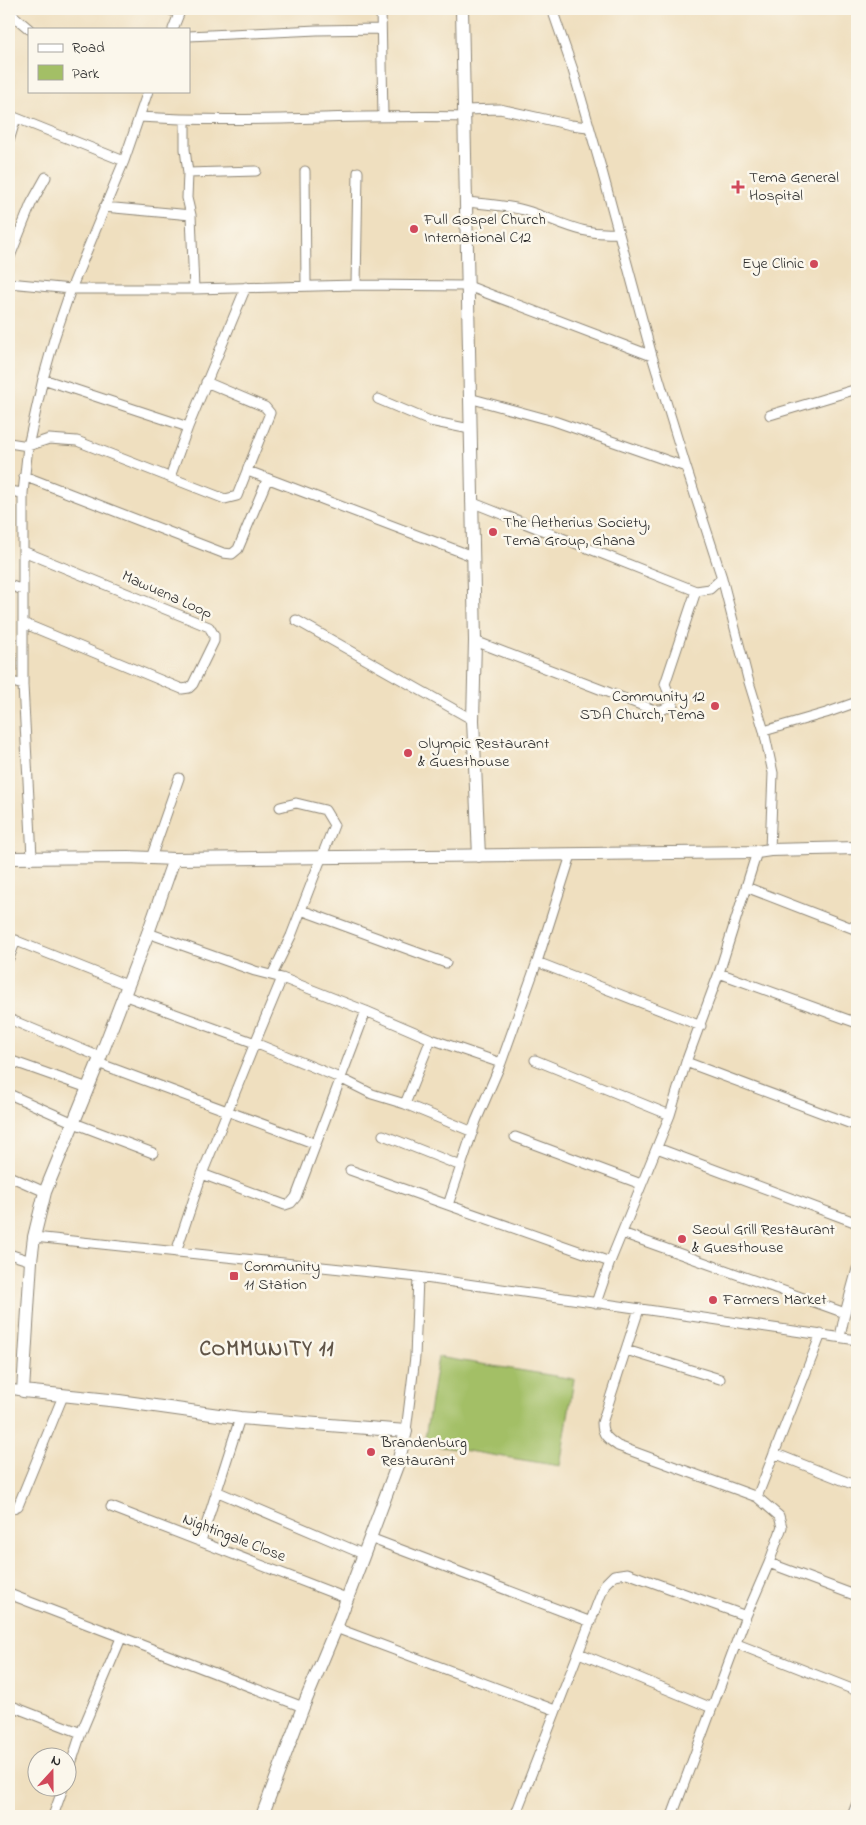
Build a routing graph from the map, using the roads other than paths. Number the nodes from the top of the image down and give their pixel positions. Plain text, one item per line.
1 (21, 9) edge
2 (168, 9) edge
3 (380, 9) edge
4 (462, 9) edge
5 (552, 9) edge
6 (180, 11) edge
7 (10, 14) edge
8 (28, 28) edge
9 (173, 28) edge
10 (381, 29) junction
11 (190, 36) edge
12 (148, 92) edge
13 (464, 114) junction
14 (13, 117) edge
15 (139, 117) junction
16 (383, 117) junction
17 (184, 120) junction
18 (588, 127) junction
19 (9, 140) edge
20 (124, 161) junction
21 (256, 171) dead end
22 (188, 172) junction
23 (305, 172) dead end
24 (358, 172) dead end
25 (46, 177) dead end
26 (466, 202) junction
27 (104, 207) junction
28 (191, 215) junction
29 (618, 232) junction
30 (9, 259) edge
31 (9, 283) edge
32 (356, 285) junction
33 (306, 286) junction
34 (468, 286) junction
35 (246, 287) junction
36 (71, 289) junction
37 (194, 289) junction
38 (652, 356) junction
39 (43, 379) junction
40 (206, 382) junction
41 (857, 388) edge
42 (469, 398) junction
43 (378, 399) dead end
44 (770, 415) dead end
45 (188, 427) junction
46 (470, 429) junction
47 (9, 443) edge
48 (28, 446) junction
49 (686, 467) junction
50 (248, 471) junction
51 (24, 476) junction
52 (170, 477) junction
53 (267, 480) junction
54 (9, 491) edge
55 (23, 493) junction
56 (472, 502) junction
57 (24, 552) junction
58 (472, 556) junction
59 (722, 578) junction
60 (9, 585) edge
61 (23, 590) junction
62 (696, 591) junction
63 (296, 620) dead end
64 (23, 624) junction
65 (475, 641) junction
66 (9, 681) edge
67 (23, 685) junction
68 (857, 702) edge
69 (473, 720) junction
70 (764, 731) junction
71 (179, 778) dead end
72 (280, 807) dead end
73 (857, 848) edge
74 (764, 851) junction
75 (571, 855) junction
76 (321, 856) junction
77 (479, 856) junction
78 (32, 857) junction
79 (9, 858) edge
80 (151, 858) junction
81 (174, 858) junction
82 (746, 887) junction
83 (301, 910) junction
84 (857, 930) edge
85 (148, 933) junction
86 (12, 939) edge
87 (9, 958) edge
88 (537, 962) junction
89 (446, 964) dead end
90 (719, 973) junction
91 (277, 977) junction
92 (125, 990) junction
93 (366, 1011) junction
94 (9, 1019) edge
95 (857, 1024) edge
96 (700, 1026) junction
97 (431, 1040) junction
98 (255, 1044) junction
99 (9, 1060) edge
100 (99, 1060) junction
101 (535, 1060) dead end
102 (686, 1062) junction
103 (502, 1063) junction
104 (342, 1079) junction
105 (88, 1088) junction
106 (9, 1094) edge
107 (405, 1104) junction
108 (228, 1110) junction
109 (670, 1115) junction
110 (74, 1123) junction
111 (857, 1126) edge
112 (473, 1132) junction
113 (383, 1135) dead end
114 (515, 1136) dead end
115 (316, 1144) junction
116 (657, 1148) junction
117 (153, 1153) dead end
118 (462, 1166) junction
119 (350, 1170) dead end
120 (202, 1174) junction
121 (9, 1176) edge
122 (641, 1184) junction
123 (45, 1192) junction
124 (448, 1205) junction
125 (857, 1223) edge
126 (622, 1233) junction
127 (34, 1237) junction
128 (176, 1252) junction
129 (9, 1254) edge
130 (31, 1261) junction
131 (610, 1262) junction
132 (857, 1269) edge
133 (418, 1277) junction
134 (596, 1303) junction
135 (640, 1309) junction
136 (844, 1313) junction
137 (821, 1334) junction
138 (840, 1337) junction
139 (857, 1340) edge
140 (626, 1350) junction
141 (720, 1379) dead end
142 (9, 1389) edge
143 (23, 1391) junction
144 (63, 1396) junction
145 (240, 1418) junction
146 (406, 1431) junction
147 (774, 1453) junction
148 (857, 1486) edge
149 (216, 1491) junction
150 (757, 1497) junction
151 (111, 1507) dead end
152 (9, 1510) edge
153 (370, 1538) junction
154 (201, 1541) junction
155 (363, 1554) junction
156 (769, 1563) junction
157 (9, 1594) edge
158 (857, 1596) edge
159 (346, 1598) junction
160 (746, 1616) junction
161 (591, 1622) junction
162 (336, 1628) junction
163 (120, 1638) junction
164 (737, 1644) junction
165 (579, 1653) junction
166 (857, 1691) edge
167 (9, 1705) edge
168 (303, 1707) junction
169 (712, 1708) junction
170 (555, 1710) junction
171 (81, 1733) junction
172 (76, 1748) edge
173 (59, 1798) edge
174 (857, 1803) edge
175 (53, 1816) edge
176 (262, 1816) edge
177 (515, 1816) edge
178 (672, 1816) edge
179 (852, 1816) edge

1 - 7 street
2 - 6 street
3 - 10 street
4 - 13 street
5 - 18 street
6 - 9 street
7 - 8 street
10 - 11 street
10 - 16 street
12 - 15 street
13 - 16 street
13 - 18 street
13 - 26 street
14 - 19 street
14 - 20 street
15 - 17 street
15 - 20 street
16 - 17 street
17 - 22 street
18 - 29 street
20 - 27 street
21 - 22 street
22 - 28 street
23 - 33 street
24 - 32 street
25 - 30 street
26 - 29 street
26 - 34 street
27 - 28 street
27 - 36 street
28 - 37 street
29 - 38 street
31 - 36 street
32 - 33 street
32 - 34 street
33 - 35 street
34 - 38 street
34 - 42 street
35 - 37 street
35 - 40 street
36 - 37 street
36 - 39 street
38 - 49 street
39 - 45 street
39 - 48 street
40 - 45 street
40 - 50 street
41 - 44 street
42 - 46 street
42 - 49 street
43 - 46 street
45 - 52 street
46 - 56 street
47 - 48 street
48 - 51 street
48 - 52 street
49 - 59 street
50 - 52 street
50 - 53 street
51 - 53 street
51 - 55 street
53 - 58 street
54 - 55 street
55 - 57 street
56 - 58 street
56 - 62 street
57 - 61 street
57 - 64 street, Mawuena Loop
58 - 65 street
59 - 62 street
59 - 70 street
60 - 61 street
61 - 64 street
62 - 65 street
63 - 69 street
64 - 67 street
65 - 69 street
66 - 67 street
67 - 78 street
68 - 70 street
69 - 77 street
70 - 74 street
71 - 80 street
72 - 76 street
73 - 74 street
74 - 75 street
74 - 82 street
75 - 77 street
75 - 88 street
76 - 77 street
76 - 81 street
76 - 83 street
78 - 79 street
78 - 80 street
80 - 81 street
81 - 85 street
82 - 84 street
82 - 90 street
83 - 89 street
83 - 91 street
85 - 91 street
85 - 92 street
86 - 87 street
86 - 92 street
88 - 96 street
88 - 103 street
90 - 95 street
90 - 96 street
91 - 93 street
91 - 98 street
92 - 98 street
92 - 100 street
93 - 97 street
93 - 104 street
94 - 100 street
96 - 102 street
97 - 103 street
97 - 107 street
98 - 104 street
98 - 108 street
99 - 105 street
100 - 105 street
100 - 108 street
101 - 109 street
102 - 109 street
102 - 111 street
103 - 112 street
104 - 107 street
104 - 115 street
105 - 110 street
106 - 110 street
107 - 112 street
108 - 115 street
108 - 120 street
109 - 116 street
110 - 117 street
110 - 123 street
112 - 118 street
113 - 118 street
114 - 122 street
115 - 120 street
116 - 122 street
116 - 125 street
118 - 124 street
119 - 124 street
120 - 128 street
121 - 123 street
122 - 126 street
123 - 127 street
124 - 131 street
126 - 131 street
126 - 136 street
127 - 128 street
127 - 130 street
128 - 133 street
129 - 130 street
130 - 143 street
131 - 134 street
132 - 136 street
133 - 134 street
133 - 146 street
134 - 135 street
135 - 137 street
135 - 140 street
136 - 138 street
137 - 138 street
137 - 147 street
138 - 139 street
140 - 141 street
140 - 150 street
142 - 143 street
143 - 144 street
144 - 145 street
144 - 152 street
145 - 146 street
145 - 149 street
146 - 153 street
147 - 148 street
147 - 150 street
149 - 154 street
149 - 155 street
150 - 156 street
151 - 154 street, Nightingale Close
153 - 155 street
153 - 161 street
154 - 159 street, Nightingale Close
155 - 159 street
156 - 158 street
156 - 160 street
157 - 163 street
159 - 162 street
160 - 161 street
160 - 164 street
161 - 165 street
162 - 168 street
162 - 170 street
163 - 168 street
163 - 171 street
164 - 166 street
164 - 169 street
165 - 169 street
165 - 170 street
167 - 171 street
168 - 176 street
169 - 178 street
170 - 177 street
171 - 172 street
173 - 175 street
174 - 179 street

